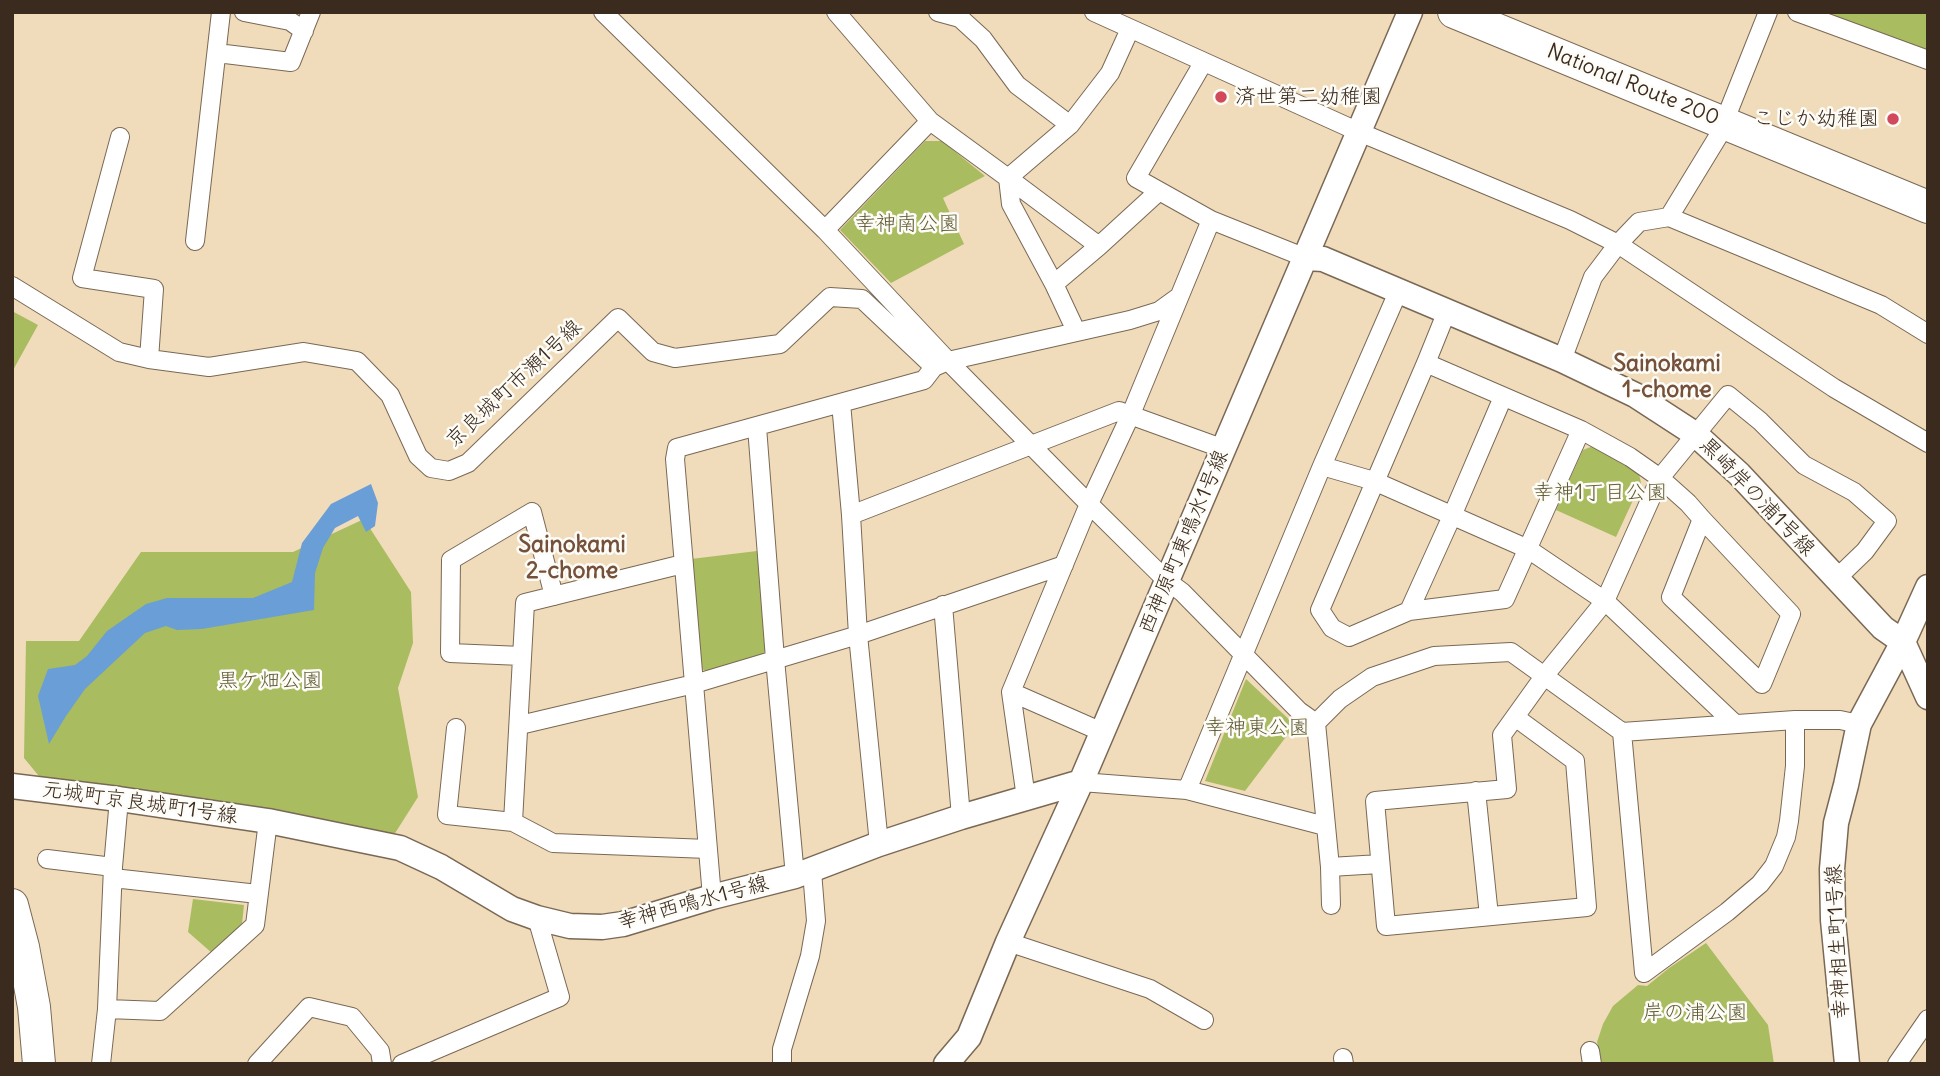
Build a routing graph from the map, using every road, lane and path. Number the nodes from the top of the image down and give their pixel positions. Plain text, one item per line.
1 (221, 12) edge
2 (244, 12) edge
3 (311, 12) edge
4 (603, 12) edge
5 (836, 12) edge
6 (938, 12) edge
7 (1094, 12) edge
8 (1410, 12) edge
9 (1454, 12) edge
10 (1503, 12) edge
11 (1768, 12) edge
12 (1797, 12) edge
13 (1130, 29) junction
14 (304, 31) junction
15 (217, 53) junction
16 (1928, 60) edge
17 (1203, 63) junction
18 (1728, 115) junction
19 (930, 121) junction
20 (1070, 125) junction
21 (1359, 132) junction
22 (120, 137) dead end
23 (1007, 178) junction
24 (1928, 188) edge
25 (1158, 191) junction
26 (1928, 206) edge
27 (1670, 217) junction
28 (1211, 220) junction
29 (825, 230) junction
30 (195, 242) dead end
31 (1618, 244) junction
32 (1099, 246) junction
33 (1306, 258) junction
34 (1054, 284) junction
35 (12, 286) edge
36 (1398, 292) junction
37 (1177, 298) junction
38 (1447, 311) junction
39 (1076, 331) junction
40 (1928, 334) edge
41 (149, 359) junction
42 (1562, 360) junction
43 (1426, 363) junction
44 (941, 364) junction
45 (1503, 397) junction
46 (841, 403) junction
47 (1130, 414) junction
48 (757, 427) junction
49 (1581, 430) junction
50 (1695, 435) junction
51 (1928, 443) edge
52 (1031, 445) junction
53 (1224, 449) junction
54 (1322, 466) junction
55 (1660, 478) junction
56 (1374, 481) junction
57 (1089, 504) junction
58 (851, 515) junction
59 (1452, 516) junction
60 (1702, 519) junction
61 (1528, 549) junction
62 (683, 564) junction
63 (1064, 565) junction
64 (1836, 579) junction
65 (1167, 581) junction
66 (1928, 587) edge
67 (554, 596) junction
68 (1605, 601) junction
69 (943, 605) junction
70 (1409, 611) junction
71 (858, 635) junction
72 (1903, 642) junction
73 (1244, 653) junction
74 (522, 656) junction
75 (775, 659) junction
76 (1545, 675) junction
77 (694, 684) junction
78 (1011, 692) junction
79 (1928, 697) edge
80 (1516, 717) junction
81 (1795, 720) junction
82 (1316, 723) junction
83 (1734, 723) junction
84 (1859, 724) junction
85 (520, 725) junction
86 (456, 728) dead end
87 (1102, 732) junction
88 (1622, 732) junction
89 (1081, 782) junction
90 (12, 786) edge
91 (1187, 790) junction
92 (1476, 791) junction
93 (1026, 798) junction
94 (119, 799) junction
95 (961, 817) junction
96 (268, 821) junction
97 (513, 822) junction
98 (1325, 826) junction
99 (879, 845) junction
100 (708, 849) junction
101 (47, 859) dead end
102 (1380, 864) junction
103 (1330, 867) junction
104 (113, 873) junction
105 (804, 873) junction
106 (258, 894) junction
107 (712, 897) junction
108 (12, 905) edge
109 (1331, 905) dead end
110 (1489, 916) junction
111 (537, 918) junction
112 (1008, 942) junction
113 (12, 1000) edge
114 (107, 1009) junction
115 (1928, 1018) edge
116 (1203, 1020) dead end
117 (19, 1064) edge
118 (39, 1064) edge
119 (101, 1064) edge
120 (257, 1064) edge
121 (382, 1064) edge
122 (402, 1064) edge
123 (782, 1064) edge
124 (946, 1064) edge
125 (1847, 1064) edge
126 (1897, 1064) edge

1 - 15 street
2 - 14 street
3 - 14 street
4 - 29 street
5 - 19 street
6 - 20 street
7 - 13 street
8 - 21 street, 西神原町東鳴水1号線
9 - 18 highway, National Route 200
10 - 18 highway, National Route 200
11 - 18 street
12 - 16 street
13 - 17 street
13 - 20 street
14 - 15 street
15 - 30 street
17 - 21 street
17 - 25 street
18 - 24 highway, National Route 200
18 - 26 highway, National Route 200
18 - 27 street
19 - 23 street
19 - 29 street
20 - 23 street
21 - 31 street
21 - 33 street, 西神原町東鳴水1号線
22 - 41 street
23 - 32 street
23 - 34 street
25 - 28 street
25 - 32 street
27 - 31 street
27 - 40 street
28 - 33 street
28 - 37 street
29 - 44 street
31 - 42 street
31 - 51 street
32 - 34 street
33 - 36 street, 黒崎岸の浦1号線
33 - 53 street, 西神原町東鳴水1号線
34 - 39 street
35 - 41 street, 京良城町市瀬1号線
36 - 38 street, 黒崎岸の浦1号線
36 - 54 street
37 - 39 street
37 - 47 street
38 - 42 street, 黒崎岸の浦1号線
38 - 43 street
39 - 44 street
41 - 44 street, 京良城町市瀬1号線
42 - 50 street, 黒崎岸の浦1号線
43 - 45 street
43 - 56 street
44 - 46 street
44 - 52 street
45 - 49 street
45 - 59 street
46 - 48 street
46 - 58 street
47 - 52 street
47 - 53 street
47 - 57 street
48 - 62 street
48 - 75 street
49 - 55 street
49 - 61 street
50 - 55 street
50 - 64 street, 黒崎岸の浦1号線
50 - 64 street
52 - 57 street
52 - 58 street
53 - 65 street, 西神原町東鳴水1号線
54 - 56 street
54 - 73 street
55 - 60 street
55 - 68 street
56 - 59 street
56 - 70 street
57 - 63 street
57 - 65 street
58 - 71 street
59 - 61 street
59 - 70 street
60 - 60 street
61 - 68 street
61 - 70 street
62 - 67 street
62 - 77 street
63 - 69 street
63 - 78 street
64 - 72 street, 黒崎岸の浦1号線
65 - 73 street
65 - 87 street, 西神原町東鳴水1号線
66 - 72 street, 幸神相生町1号線
67 - 74 street
67 - 74 street
68 - 76 street
68 - 83 street
69 - 71 street
69 - 95 street
71 - 75 street
71 - 99 street
72 - 79 street, 黒崎岸の浦1号線
72 - 84 street, 幸神相生町1号線
73 - 82 street
73 - 91 street
74 - 85 street
75 - 77 street
75 - 105 street
76 - 80 street
76 - 82 street
76 - 88 street
77 - 85 street
77 - 100 street
78 - 87 street
78 - 93 street
80 - 92 street
80 - 110 street
81 - 83 street
81 - 84 street
81 - 88 street
82 - 98 street
83 - 88 street
84 - 125 street, 幸神相生町1号線
85 - 97 street
86 - 97 street
87 - 89 street, 西神原町東鳴水1号線
89 - 91 street
89 - 93 street, 幸神西鳴水1号線
89 - 112 street, 西神原町東鳴水1号線
90 - 94 street, 元城町京良城町1号線
91 - 98 street
92 - 102 street
92 - 110 street
93 - 95 street, 幸神西鳴水1号線
94 - 96 street, 元城町京良城町1号線
94 - 104 street
95 - 99 street, 幸神西鳴水1号線
96 - 106 street
96 - 111 street, 幸神西鳴水1号線
97 - 100 street
98 - 103 street
99 - 105 street, 幸神西鳴水1号線
100 - 107 street
101 - 104 street
102 - 103 street
102 - 110 street
103 - 109 street
104 - 106 street
104 - 114 street
105 - 107 street, 幸神西鳴水1号線
105 - 123 street
106 - 114 street
107 - 111 street, 幸神西鳴水1号線
108 - 118 highway
111 - 122 street
112 - 116 street
112 - 124 street, 西神原町東鳴水1号線
113 - 117 highway
114 - 119 street
115 - 126 street
120 - 121 street

